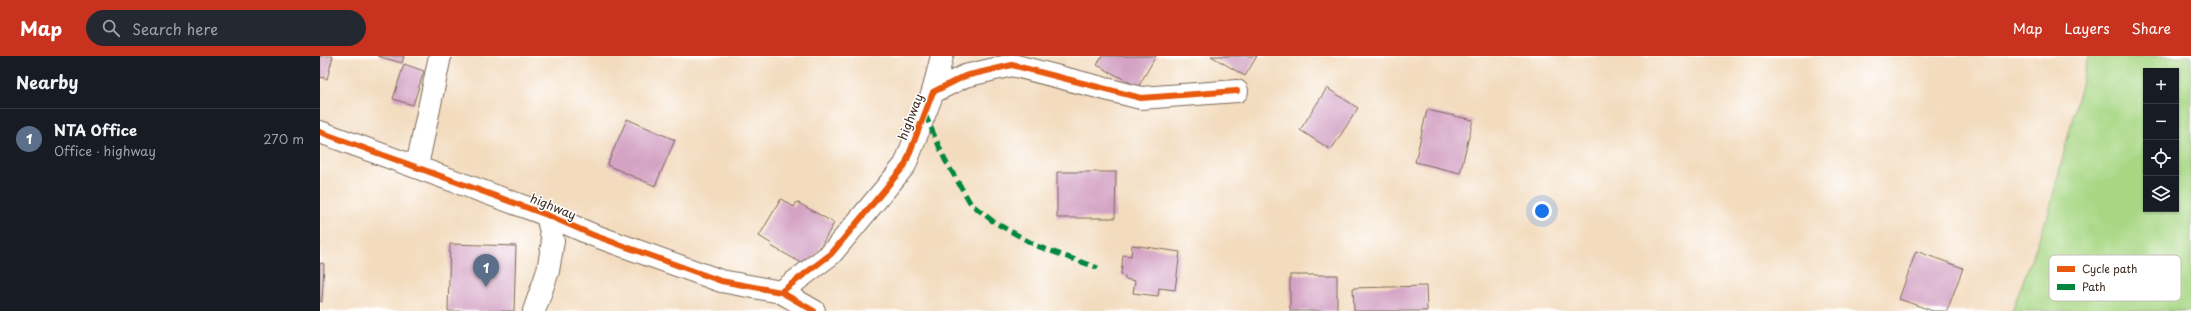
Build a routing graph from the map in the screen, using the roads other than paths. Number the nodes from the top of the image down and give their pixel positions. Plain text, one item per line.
1 (440, 56) edge
2 (942, 56) edge
3 (1237, 91) dead end
4 (933, 92) junction
5 (320, 132) edge
6 (417, 166) junction
7 (547, 216) junction
8 (781, 292) junction
9 (534, 311) edge
10 (814, 311) edge

1 - 6 street
2 - 4 street, highway
3 - 4 street, highway
4 - 8 street, highway
5 - 6 street, highway
6 - 7 street, highway
7 - 8 street, highway
7 - 9 street
8 - 10 street, highway

